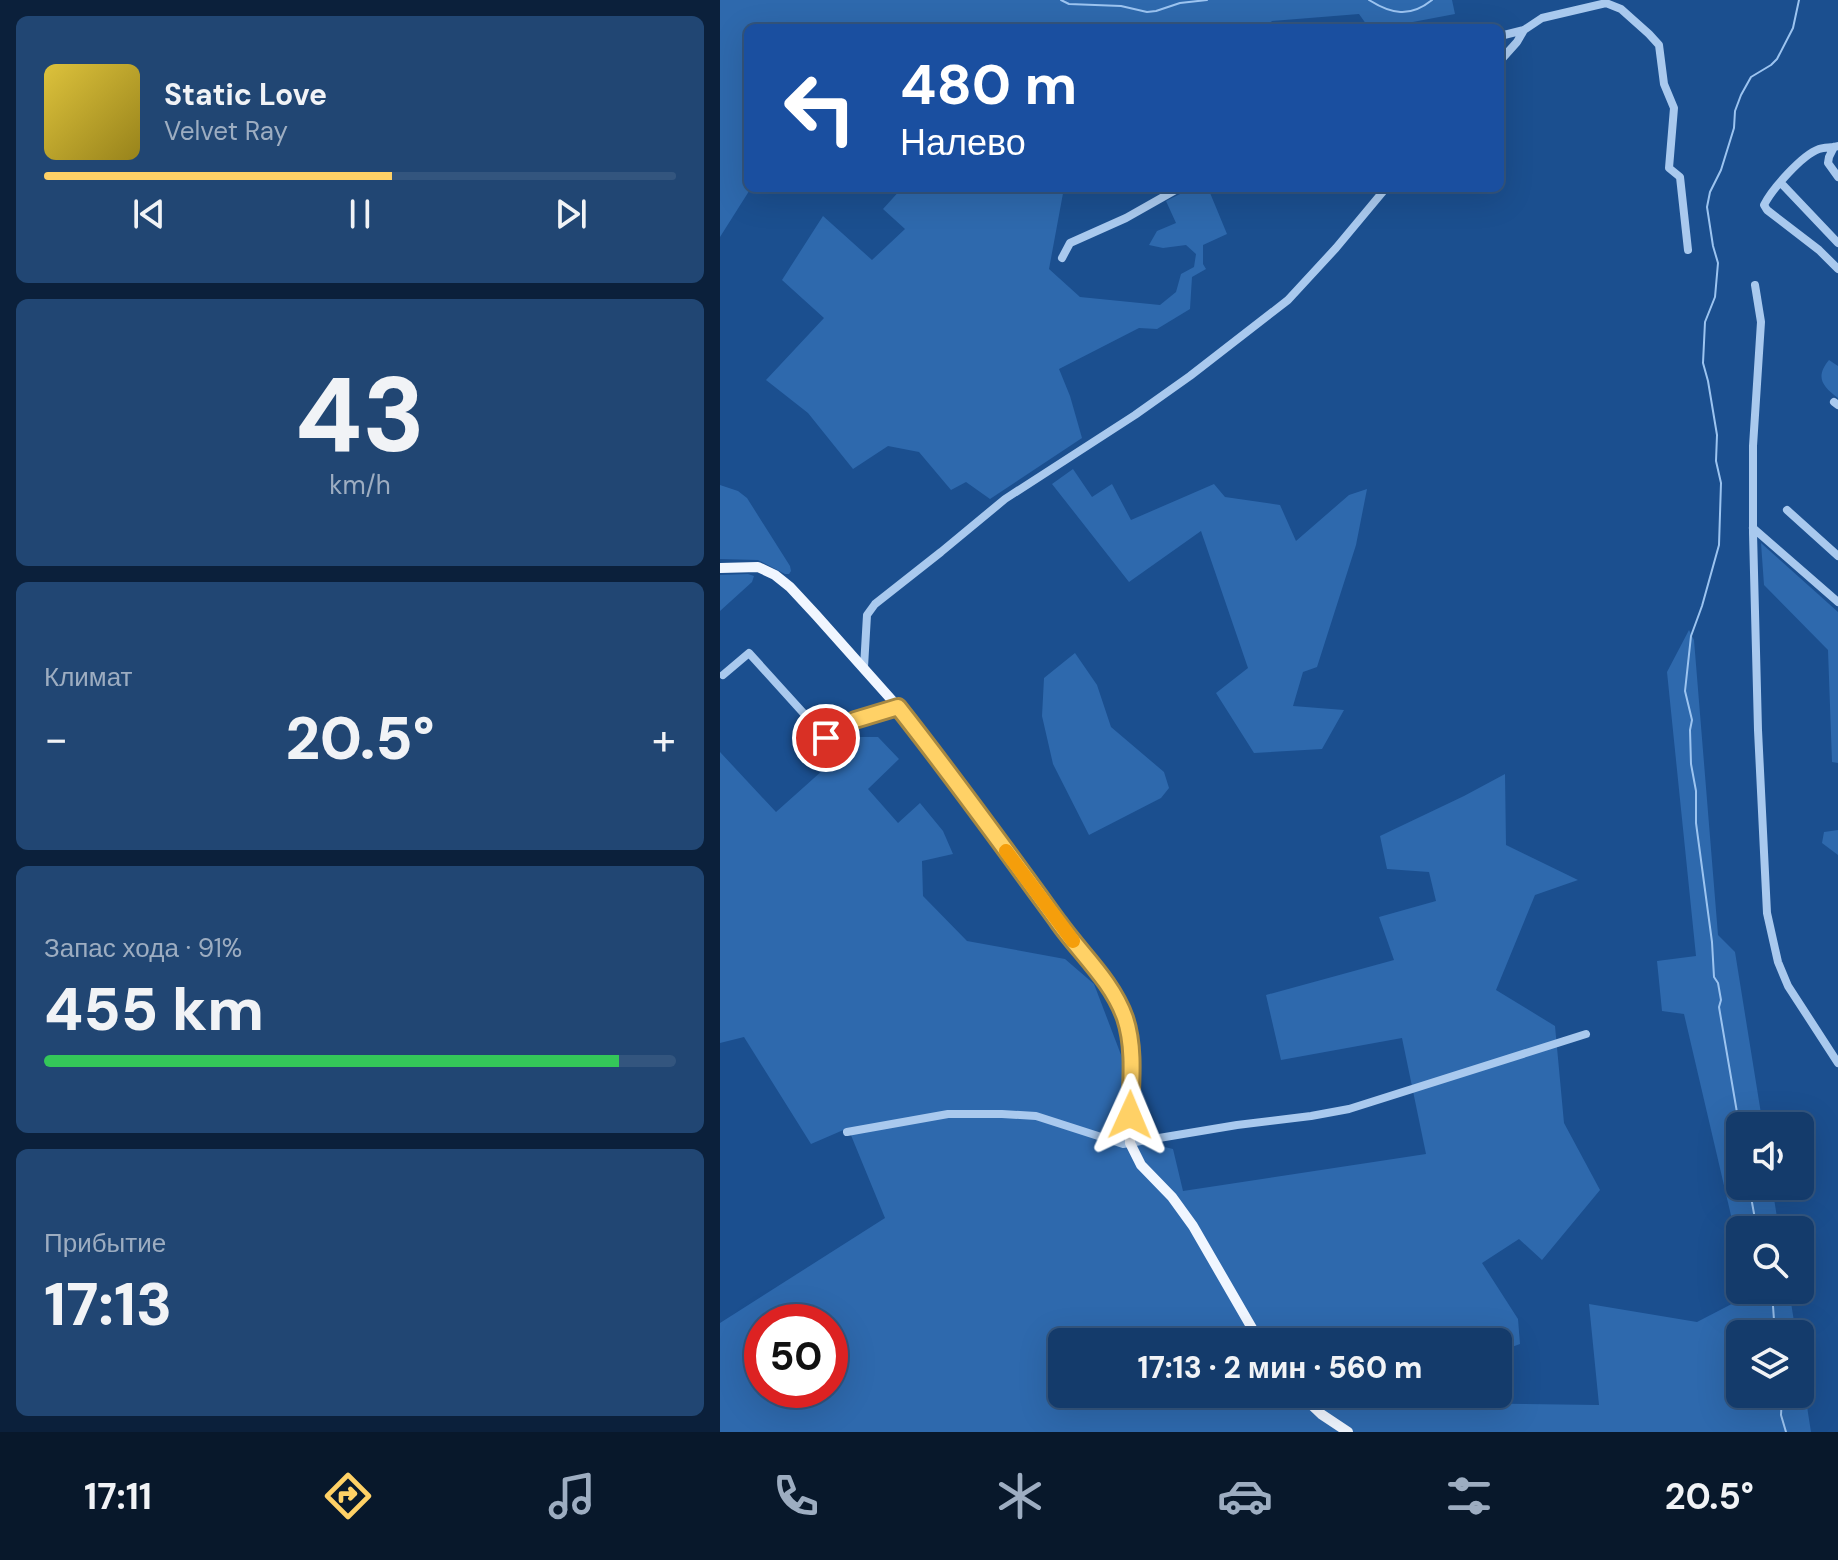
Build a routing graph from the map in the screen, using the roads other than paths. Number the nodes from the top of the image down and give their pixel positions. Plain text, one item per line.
1 (1524, 30) junction
2 (1504, 35) edge
3 (1504, 57) edge
4 (1836, 146) edge
5 (1838, 177) edge
6 (1781, 183) junction
7 (1172, 192) edge
8 (1383, 192) edge
9 (1838, 243) edge
10 (1688, 250) dead end
11 (1062, 258) dead end
12 (1838, 269) edge
13 (1755, 285) dead end
14 (1787, 510) dead end
15 (1753, 528) junction
16 (1838, 556) edge
17 (720, 568) edge
18 (1838, 602) edge
19 (864, 667) junction
20 (723, 675) dead end
21 (898, 707) junction
22 (1586, 1034) dead end
23 (1838, 1063) edge
24 (847, 1132) dead end
25 (1130, 1143) junction
26 (1252, 1328) edge
27 (1315, 1408) edge
28 (1348, 1432) edge

1 - 2 street
1 - 3 street
1 - 10 street
4 - 5 street
4 - 6 street
6 - 9 street
6 - 12 street
7 - 11 street
8 - 19 street
13 - 15 street
14 - 16 street
15 - 18 street
15 - 23 street
17 - 19 main road
19 - 21 main road
20 - 21 street
21 - 25 main road
22 - 25 street
24 - 25 street
25 - 26 main road
27 - 28 main road

